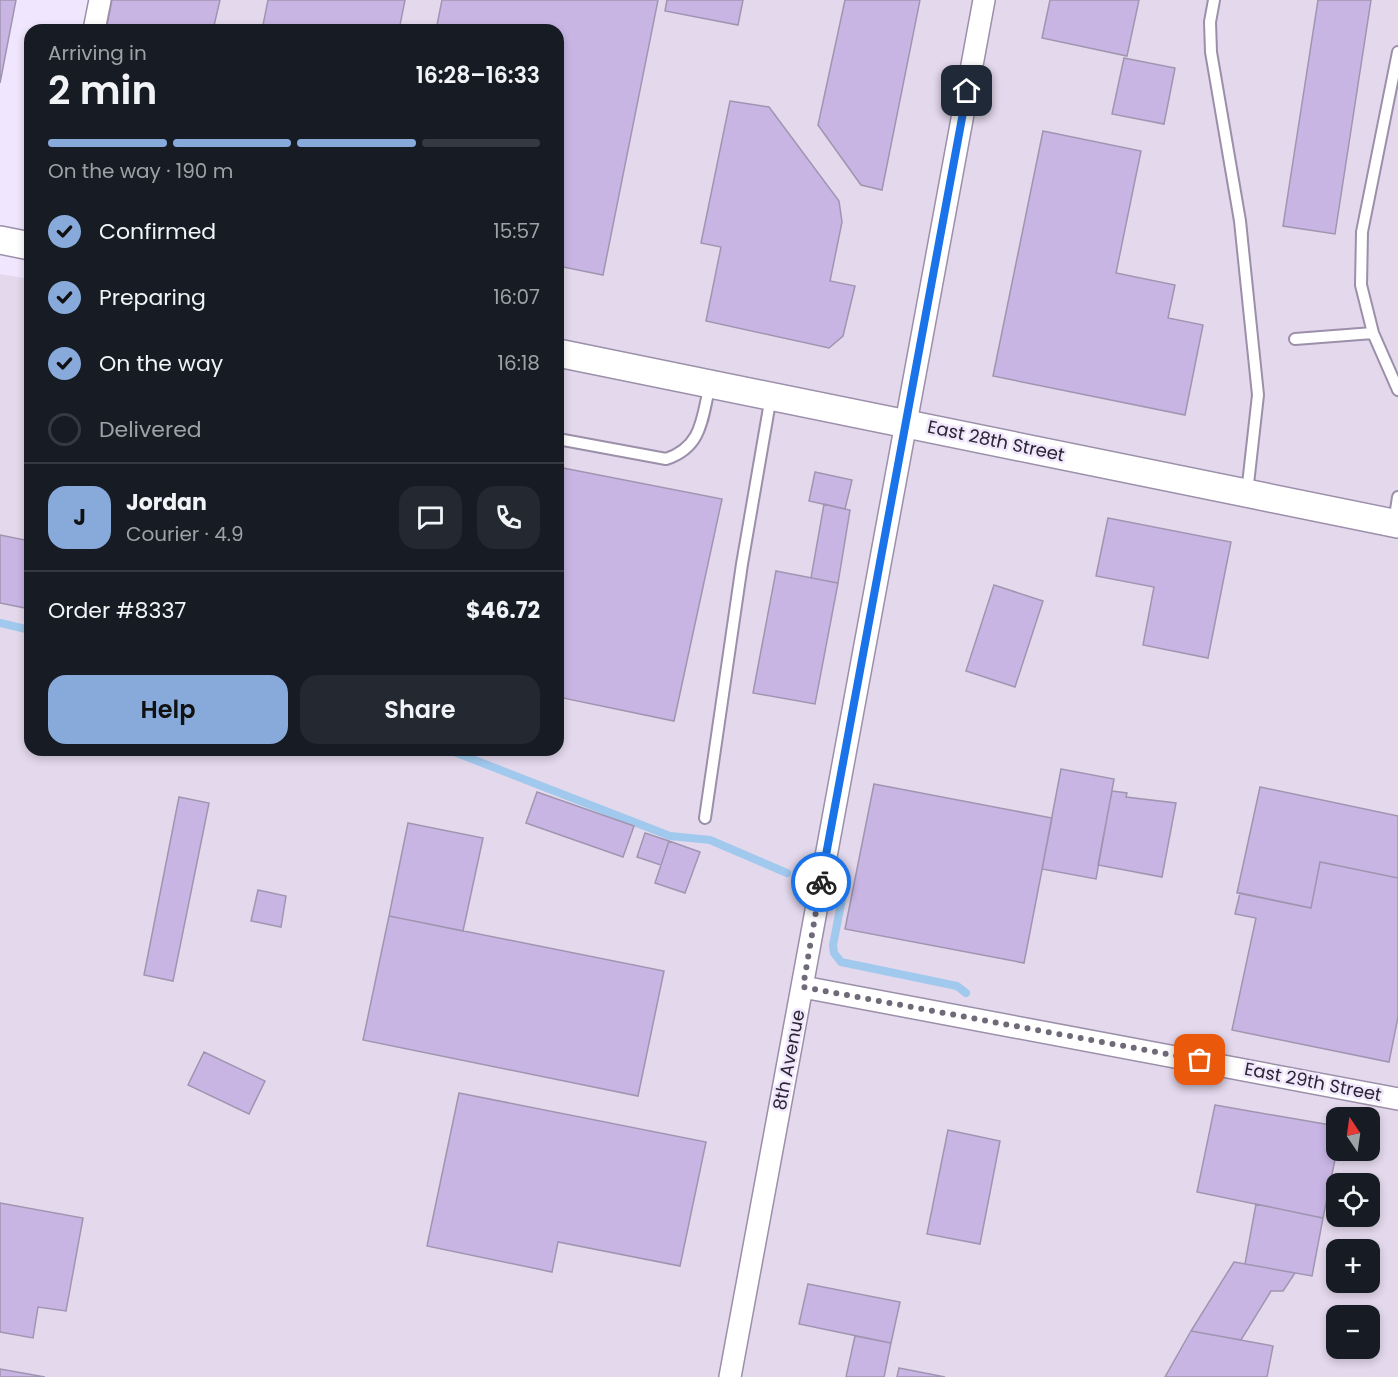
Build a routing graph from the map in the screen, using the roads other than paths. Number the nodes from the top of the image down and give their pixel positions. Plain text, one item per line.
1 (100, 0) edge
2 (984, 0) edge
3 (1214, 0) edge
4 (95, 24) edge
5 (1398, 52) edge
6 (0, 240) edge
7 (24, 245) edge
8 (1373, 333) junction
9 (1295, 339) dead end
10 (564, 354) edge
11 (710, 383) junction
12 (1398, 390) edge
13 (771, 395) junction
14 (904, 422) junction
15 (564, 441) edge
16 (1247, 493) junction
17 (1397, 515) edge
18 (705, 818) dead end
19 (803, 987) junction
20 (1398, 1099) edge
21 (730, 1377) edge

1 - 4 street
2 - 14 street, 8th Avenue
3 - 16 lane
5 - 8 lane
6 - 7 street
8 - 9 lane
8 - 12 lane
10 - 11 street, East 28th Street
11 - 13 street, East 28th Street
11 - 15 lane
13 - 14 street, East 28th Street
13 - 18 lane
14 - 16 street, East 28th Street
14 - 19 street, 8th Avenue
16 - 17 street, East 28th Street
19 - 20 street, East 29th Street
19 - 21 street, 8th Avenue

